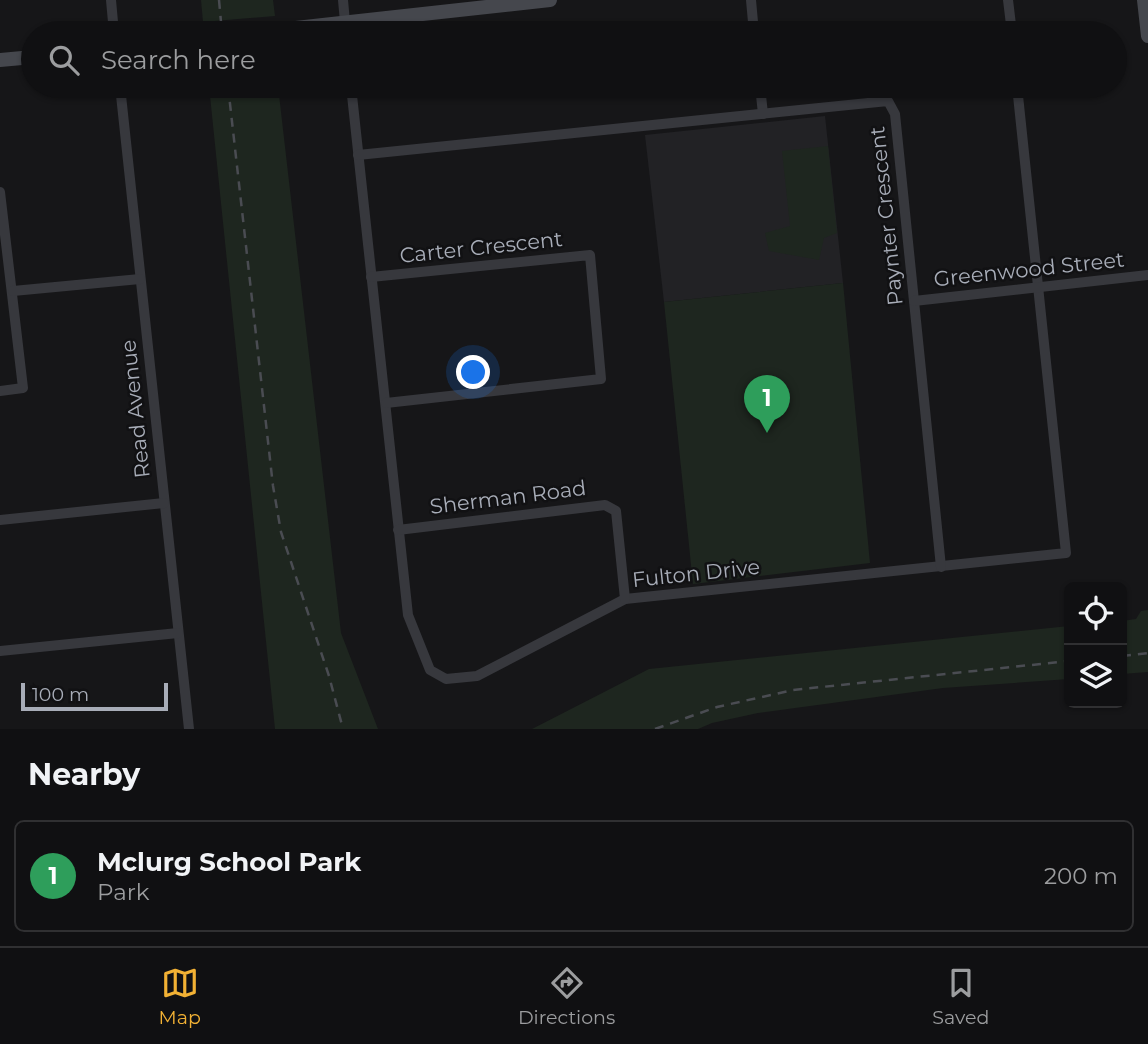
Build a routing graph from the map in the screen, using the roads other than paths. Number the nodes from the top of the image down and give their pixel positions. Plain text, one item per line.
1 (111, 0) edge
2 (343, 0) edge
3 (550, 0) edge
4 (751, 0) edge
5 (1008, 0) edge
6 (1144, 0) edge
7 (476, 4) edge
8 (113, 21) edge
9 (345, 21) edge
10 (380, 21) edge
11 (753, 21) edge
12 (1011, 21) edge
13 (1148, 36) edge
14 (21, 58) edge
15 (0, 60) edge
16 (121, 98) edge
17 (352, 98) edge
18 (761, 98) edge
19 (1018, 98) edge
20 (763, 114) junction
21 (358, 155) junction
22 (0, 192) edge
23 (1148, 275) edge
24 (372, 277) junction
25 (140, 279) junction
26 (1039, 287) junction
27 (13, 291) junction
28 (914, 301) junction
29 (0, 391) edge
30 (386, 403) junction
31 (164, 503) junction
32 (0, 520) edge
33 (398, 530) junction
34 (941, 567) junction
35 (625, 599) junction
36 (178, 633) junction
37 (0, 651) edge
38 (189, 729) edge

1 - 8 street
2 - 9 street
3 - 7 street
4 - 11 street
5 - 12 street
6 - 13 street
7 - 10 street
14 - 15 street
16 - 25 street, Read Avenue
17 - 21 street, Fulton Drive
18 - 20 street
19 - 26 street, Fulton Drive
20 - 21 street, Paynter Crescent
20 - 28 street, Paynter Crescent
21 - 24 street, Fulton Drive
22 - 27 street
23 - 26 street, Greenwood Street
24 - 30 street, Fulton Drive
24 - 30 street, Carter Crescent
25 - 27 street
25 - 31 street, Read Avenue
26 - 28 street, Greenwood Street
26 - 34 street, Fulton Drive
27 - 29 street
28 - 34 street, Paynter Crescent
30 - 33 street, Fulton Drive
31 - 32 street
31 - 36 street, Read Avenue
33 - 35 street, Sherman Road
33 - 35 street, Fulton Drive
34 - 35 street, Fulton Drive
36 - 37 street
36 - 38 street, Read Avenue

